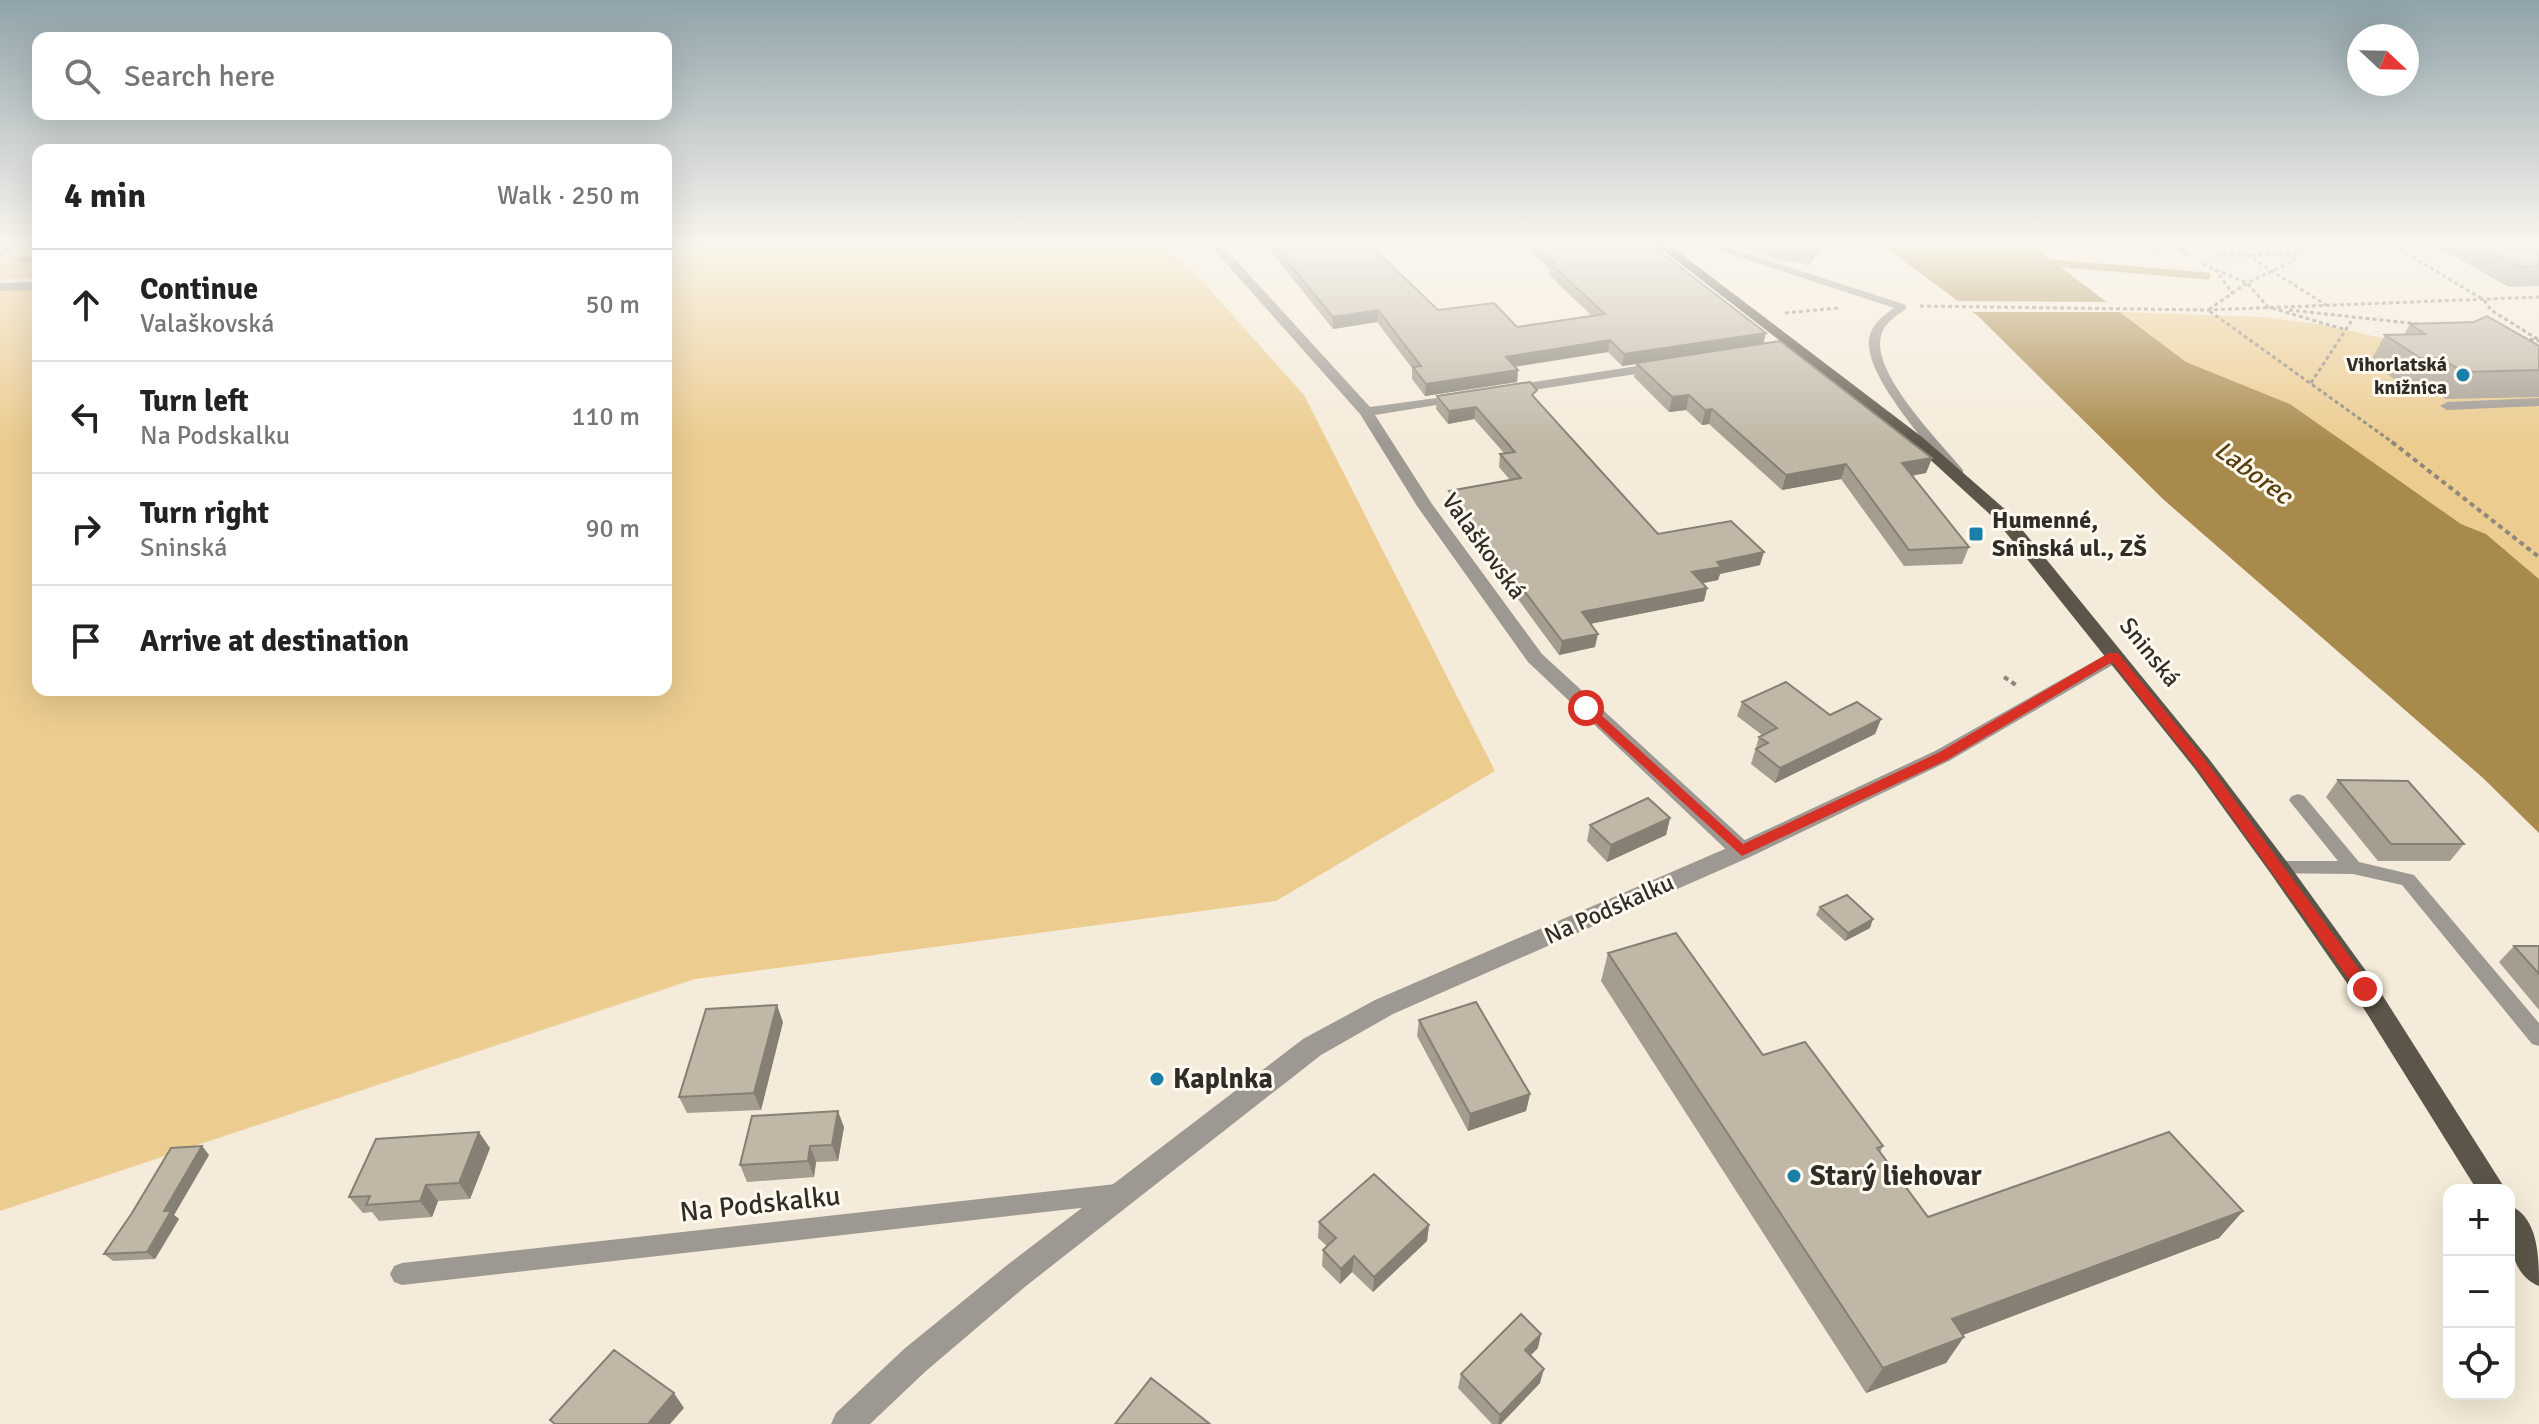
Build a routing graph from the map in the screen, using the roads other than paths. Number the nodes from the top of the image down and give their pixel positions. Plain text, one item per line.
1 (1275, 310) edge
2 (1749, 310) edge
3 (1897, 310) edge
4 (1795, 345) junction
5 (1774, 349) edge
6 (1680, 363) edge
7 (2539, 402) edge
8 (2447, 406) dead end
9 (1366, 412) junction
10 (1958, 473) junction
11 (2114, 656) junction
12 (2298, 800) dead end
13 (1742, 851) junction
14 (2353, 867) junction
15 (2279, 868) junction
16 (2539, 1038) edge
17 (2488, 1184) edge
18 (1125, 1193) junction
19 (2515, 1229) edge
20 (2539, 1272) edge
21 (402, 1274) dead end
22 (847, 1424) edge

1 - 9 street, Valaškovská
2 - 4 main road, Sninská
3 - 10 lane
4 - 5 street
4 - 10 main road, Sninská
6 - 9 street
7 - 8 street
9 - 13 street, Valaškovská
10 - 11 main road, Sninská
11 - 13 street, Na Podskalku
11 - 15 main road, Sninská
12 - 14 lane
13 - 18 street, Na Podskalku
14 - 15 lane
14 - 16 lane
15 - 17 main road, Sninská
18 - 21 lane, Na Podskalku
18 - 22 street, Na Podskalku
19 - 20 main road

